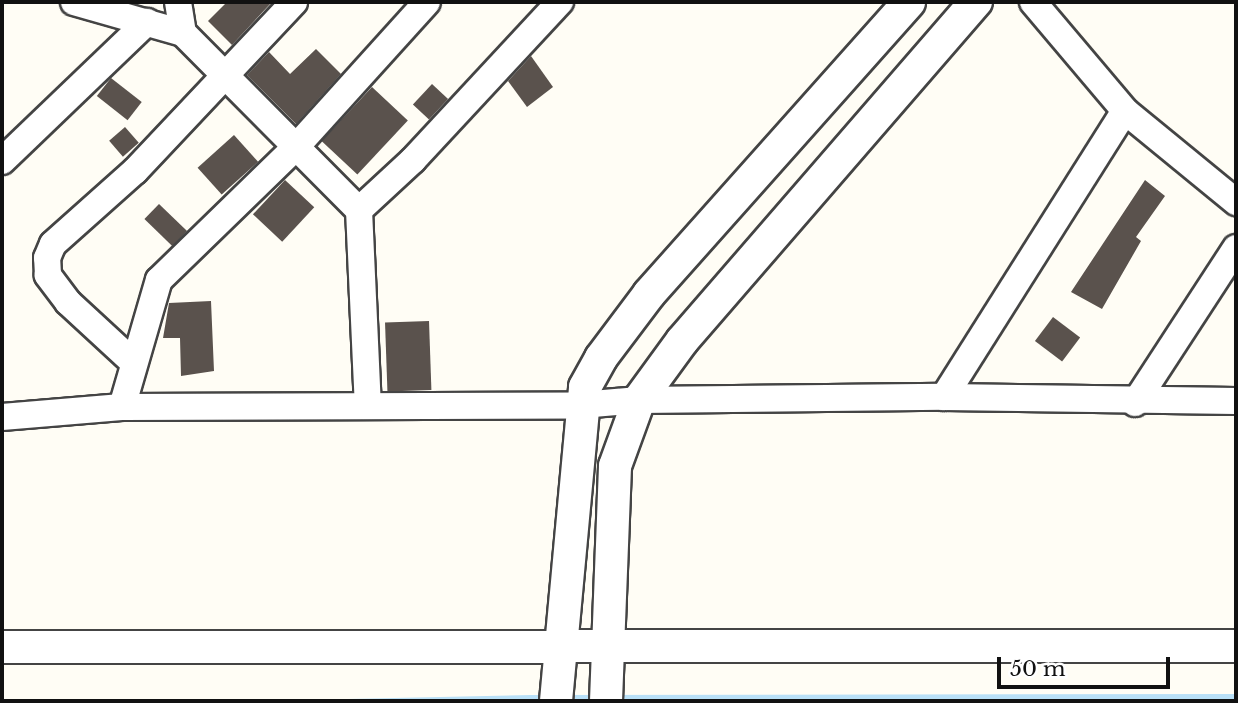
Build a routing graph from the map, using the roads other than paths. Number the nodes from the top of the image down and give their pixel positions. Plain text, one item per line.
1 (74, 2) edge
2 (178, 2) edge
3 (294, 2) edge
4 (427, 2) edge
5 (560, 2) edge
6 (909, 2) edge
7 (976, 2) edge
8 (1033, 2) edge
9 (147, 22) junction
10 (183, 33) junction
11 (224, 76) junction
12 (1125, 111) junction
13 (296, 147) junction
14 (2, 162) edge
15 (1236, 202) edge
16 (359, 211) junction
17 (1236, 248) edge
18 (134, 363) junction
19 (944, 397) junction
20 (639, 400) junction
21 (1236, 401) edge
22 (1135, 403) junction
23 (581, 405) junction
24 (368, 406) junction
25 (122, 407) junction
26 (2, 417) edge
27 (607, 645) junction
28 (1236, 646) edge
29 (2, 647) edge
30 (558, 647) junction
31 (556, 690) edge
32 (606, 692) edge

1 - 9 street
2 - 10 street
3 - 11 street
4 - 13 street
5 - 16 street
6 - 23 street
7 - 20 street
8 - 12 street
9 - 10 street
9 - 14 street
10 - 11 street
11 - 13 street
11 - 18 street
12 - 15 street
12 - 19 street
13 - 16 street
13 - 18 street
16 - 24 street
17 - 22 street
18 - 25 street
19 - 20 street
19 - 22 street
20 - 23 street
20 - 27 street
21 - 22 street
23 - 24 street
23 - 30 street
24 - 25 street
25 - 26 street
27 - 28 street
27 - 30 street
27 - 32 street
29 - 30 street
30 - 31 street

